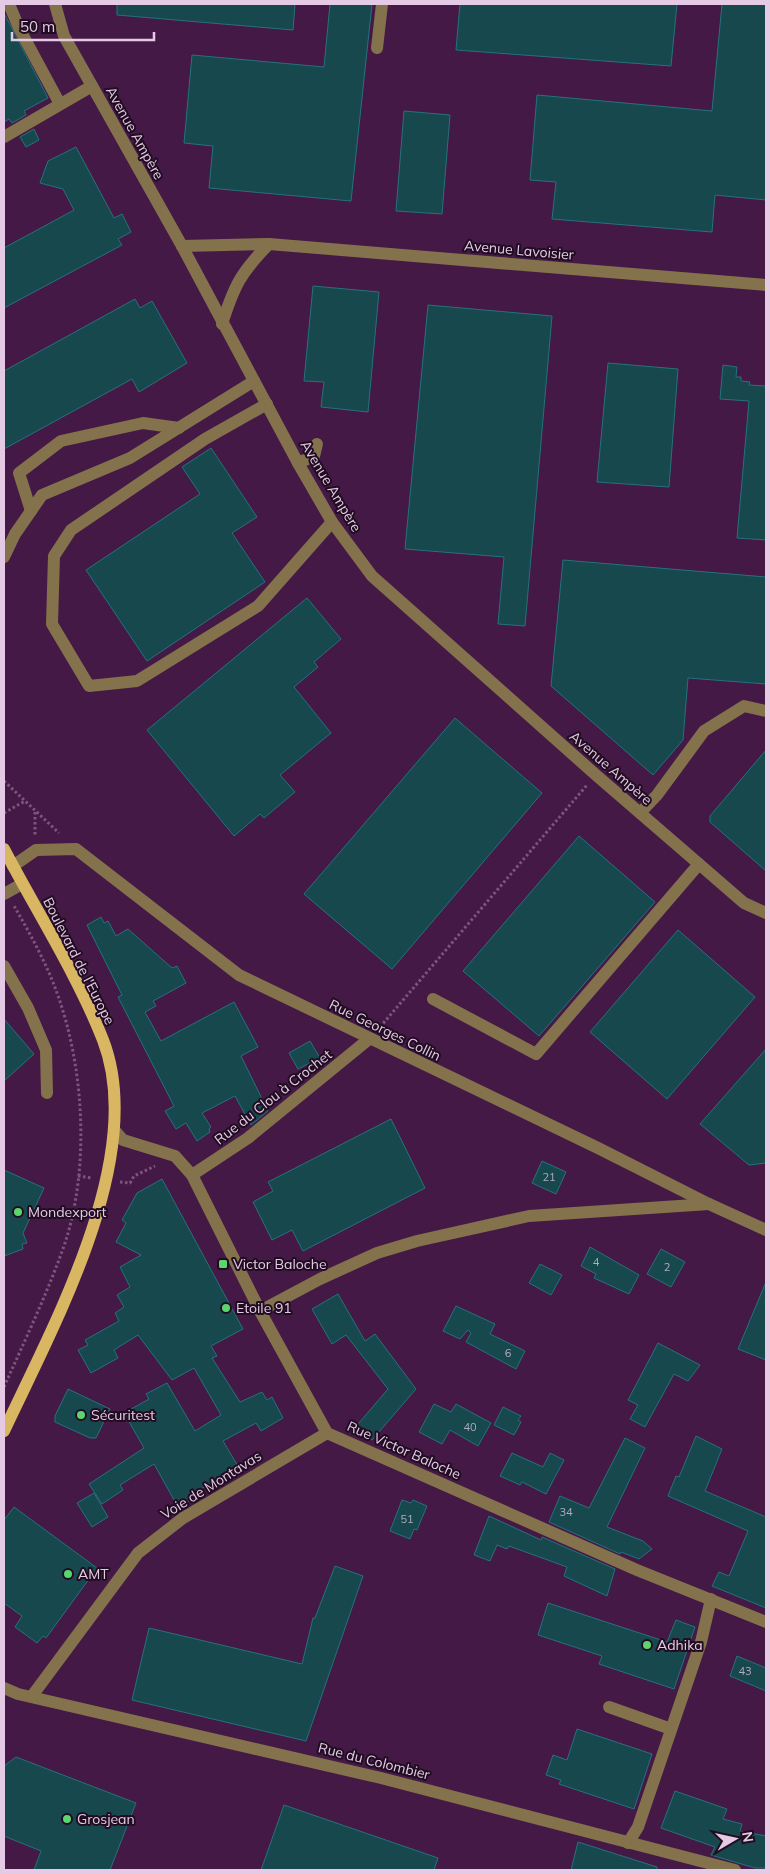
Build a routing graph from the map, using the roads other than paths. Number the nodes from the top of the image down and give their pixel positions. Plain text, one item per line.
1 (10, 4) edge
2 (55, 4) edge
3 (382, 4) edge
4 (377, 48) dead end
5 (92, 86) junction
6 (60, 104) junction
7 (4, 137) edge
8 (269, 244) junction
9 (182, 246) junction
10 (766, 285) edge
11 (222, 324) junction
12 (254, 381) junction
13 (267, 404) junction
14 (179, 428) junction
15 (318, 444) dead end
16 (298, 463) junction
17 (31, 511) junction
18 (332, 522) junction
19 (4, 557) edge
20 (766, 711) edge
21 (640, 813) junction
22 (4, 849) edge
23 (699, 864) junction
24 (13, 866) junction
25 (22, 884) junction
26 (5, 893) edge
27 (766, 912) edge
28 (4, 966) edge
29 (433, 999) dead end
30 (369, 1039) junction
31 (47, 1093) dead end
32 (115, 1132) junction
33 (192, 1175) junction
34 (709, 1204) junction
35 (766, 1230) edge
36 (260, 1311) junction
37 (4, 1431) edge
38 (327, 1433) junction
39 (711, 1599) junction
40 (766, 1622) edge
41 (4, 1688) edge
42 (32, 1696) junction
43 (609, 1707) dead end
44 (671, 1729) junction
45 (628, 1843) junction
46 (735, 1870) edge

1 - 6 street
2 - 5 street, Avenue Ampère
3 - 4 street
5 - 6 street
5 - 9 street, Avenue Ampère
6 - 7 street
8 - 9 street, Avenue Lavoisier
8 - 10 street, Avenue Lavoisier
8 - 11 street
9 - 11 street, Avenue Ampère
11 - 12 street, Avenue Ampère
12 - 13 street, Avenue Ampère
12 - 14 street
13 - 16 street, Avenue Ampère
13 - 18 street
14 - 17 street
14 - 17 street
15 - 16 street
16 - 18 street, Avenue Ampère
17 - 19 street
18 - 21 street, Avenue Ampère
20 - 21 street
21 - 23 street, Avenue Ampère
22 - 24 main road, Boulevard de l'Europe
23 - 27 street, Avenue Ampère
23 - 29 street
24 - 25 main road, Boulevard de l'Europe
24 - 30 street, Rue Georges Collin
25 - 26 street
25 - 32 main road, Boulevard de l'Europe
28 - 31 street
30 - 33 street, Rue du Clou à Crochet
30 - 34 street, Rue Georges Collin
32 - 33 street, Rue Victor Baloche
32 - 37 main road, Boulevard de l'Europe
33 - 36 street, Rue Victor Baloche
34 - 35 street, Rue Georges Collin
34 - 36 street
36 - 38 street, Rue Victor Baloche
38 - 39 street, Rue Victor Baloche
38 - 42 street, Voie de Montavas
39 - 40 street, Rue Victor Baloche
39 - 44 street
41 - 42 street, Rue du Colombier
42 - 45 street, Rue du Colombier
43 - 44 street
44 - 45 street
45 - 46 street, Rue du Colombier

